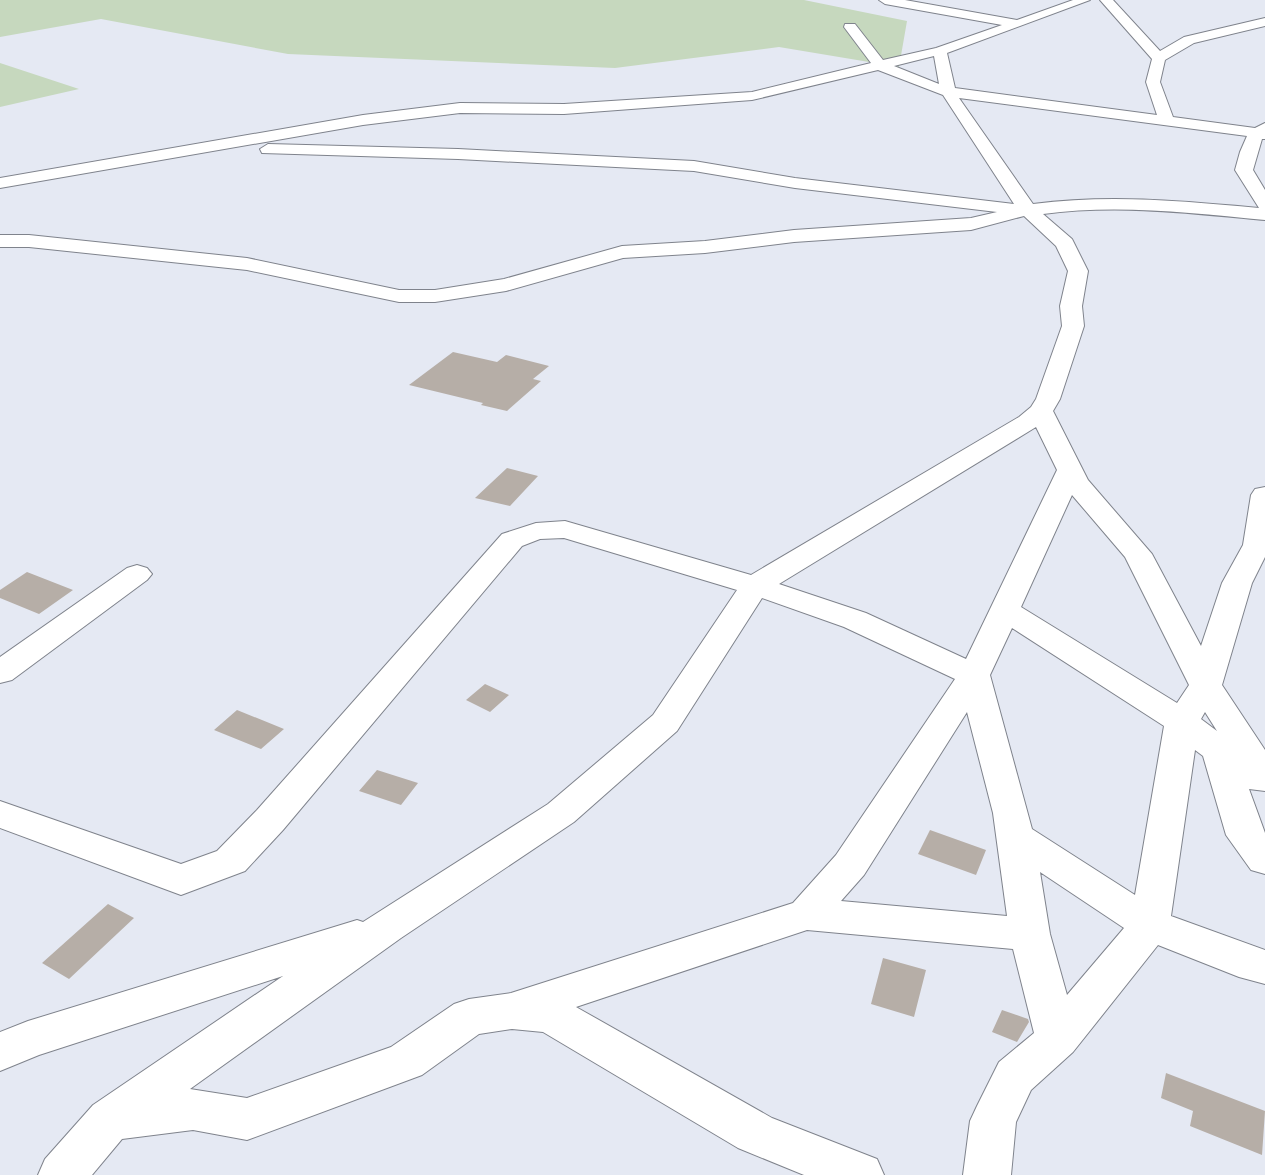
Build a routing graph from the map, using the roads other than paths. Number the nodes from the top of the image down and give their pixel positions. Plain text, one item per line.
1 (885, 0) edge
2 (1084, 0) edge
3 (1106, 0) edge
4 (983, 4) dead end
5 (1265, 22) edge
6 (1019, 23) junction
7 (850, 27) dead end
8 (940, 51) junction
9 (1159, 58) junction
10 (880, 66) junction
11 (948, 92) junction
12 (1167, 122) junction
13 (1262, 132) edge
14 (205, 148) junction
15 (0, 183) edge
16 (1265, 204) edge
17 (1028, 210) junction
18 (1265, 214) edge
19 (0, 241) edge
20 (1041, 411) junction
21 (1070, 470) junction
22 (1265, 495) edge
23 (137, 574) dead end
24 (755, 586) junction
25 (1005, 609) junction
26 (0, 673) edge
27 (974, 675) junction
28 (1206, 685) junction
29 (1182, 722) junction
30 (1220, 750) junction
31 (1265, 778) edge
32 (1265, 784) edge
33 (0, 814) edge
34 (1014, 836) junction
35 (1265, 860) edge
36 (807, 914) junction
37 (1150, 925) junction
38 (387, 927) junction
39 (1030, 934) junction
40 (1265, 967) edge
41 (512, 1011) junction
42 (1057, 1039) junction
43 (0, 1052) edge
44 (109, 1120) junction
45 (62, 1175) edge
46 (860, 1175) edge
47 (987, 1175) edge

1 - 6 street
2 - 8 street
3 - 9 street
4 - 6 street
5 - 9 street
6 - 8 street
7 - 10 street
8 - 10 street
8 - 11 street
9 - 12 street
10 - 11 street
10 - 14 street
11 - 12 street
11 - 17 street
12 - 13 street
13 - 16 street
14 - 15 street
14 - 17 street
17 - 18 street
17 - 19 street
17 - 20 street
20 - 21 street
20 - 24 street
21 - 25 street
21 - 28 street
22 - 28 street
23 - 26 street
24 - 27 street
24 - 33 street
24 - 38 street
25 - 27 street
25 - 29 street
27 - 34 street
27 - 36 street
28 - 29 street
28 - 31 street
29 - 30 street
29 - 37 street
30 - 32 street
30 - 35 street
34 - 37 street
34 - 39 street
36 - 39 street
36 - 41 street
37 - 40 street
37 - 42 street
38 - 43 street
38 - 44 street
39 - 42 street
41 - 44 street
41 - 46 street
42 - 47 street
44 - 45 street

